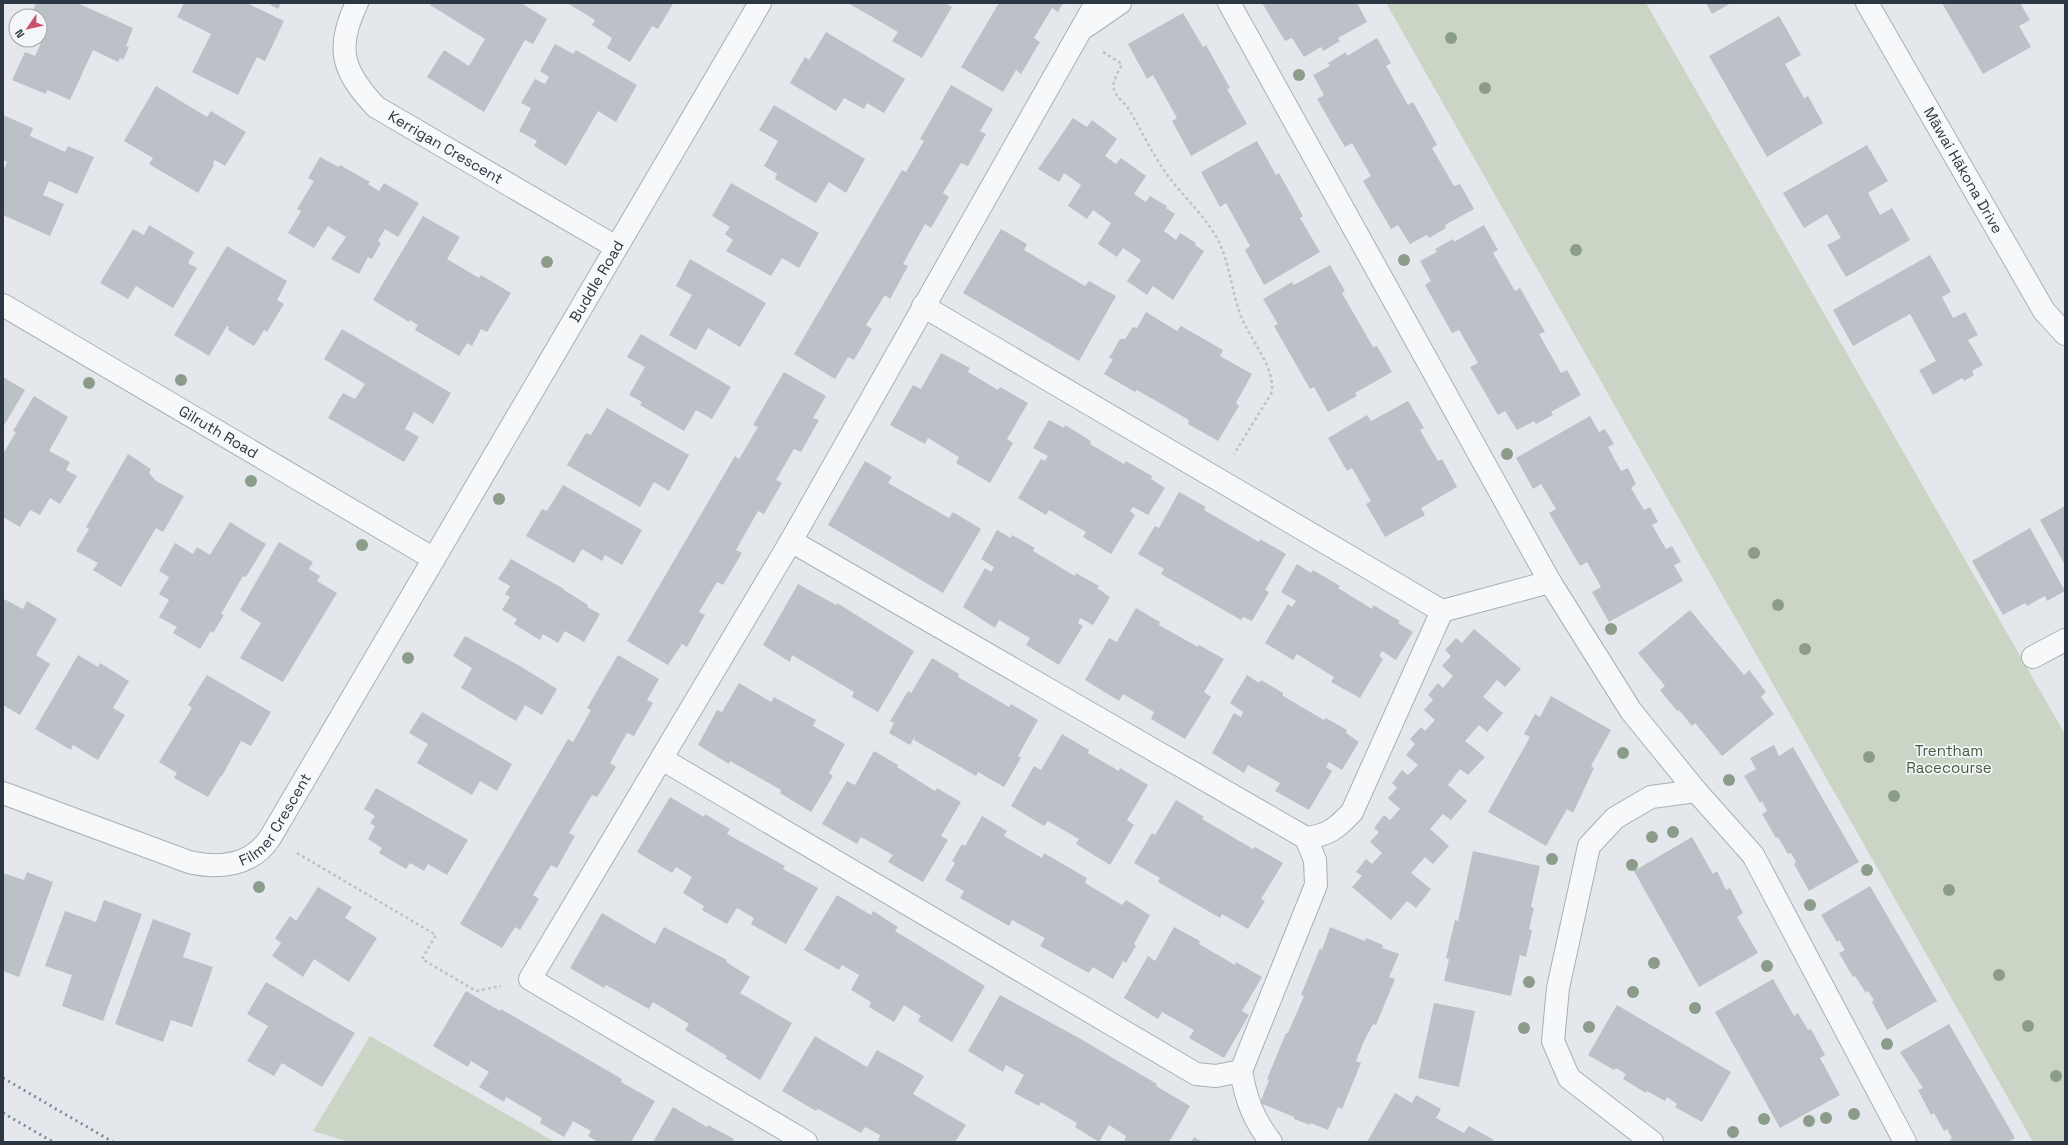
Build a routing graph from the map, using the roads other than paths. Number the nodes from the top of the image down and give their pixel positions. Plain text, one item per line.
1 (357, 3) edge
2 (760, 3) edge
3 (1096, 3) edge
4 (1120, 3) edge
5 (1229, 3) edge
6 (1867, 3) edge
7 (1079, 33) junction
8 (616, 247) junction
9 (3, 305) edge
10 (923, 306) junction
11 (2065, 334) edge
12 (791, 541) junction
13 (434, 559) junction
14 (1550, 582) junction
15 (1442, 611) junction
16 (2065, 640) edge
17 (2033, 657) dead end
18 (662, 759) junction
19 (1696, 791) junction
20 (3, 793) edge
21 (1306, 838) junction
22 (1241, 1071) junction
23 (806, 1142) edge
24 (1271, 1142) edge
25 (1652, 1142) edge
26 (1905, 1142) edge

1 - 8 street, Kerrigan Crescent
2 - 8 street, Buddle Road
3 - 7 street
4 - 7 street
5 - 14 street
6 - 11 street, Māwai Hākona Drive
7 - 10 street
8 - 13 street, Buddle Road
9 - 13 street, Gilruth Road
10 - 12 street
10 - 15 street
12 - 18 street
12 - 21 street
13 - 20 street, Filmer Crescent
14 - 15 street
14 - 19 street
15 - 21 street
16 - 17 street
18 - 22 street
18 - 23 street
19 - 25 street
19 - 26 street
21 - 22 street
22 - 24 street

